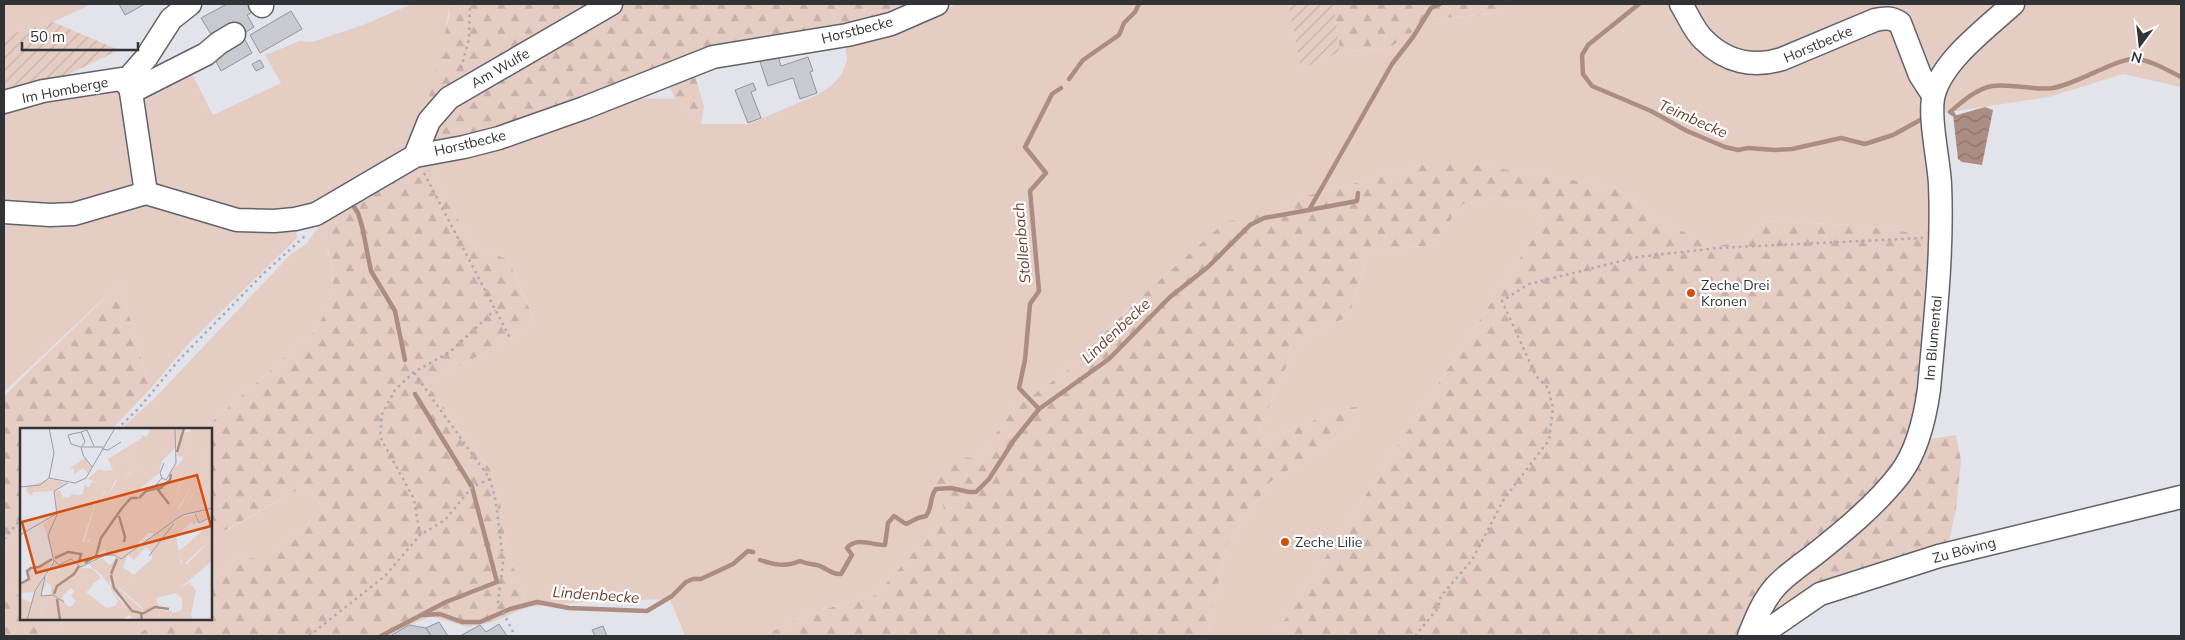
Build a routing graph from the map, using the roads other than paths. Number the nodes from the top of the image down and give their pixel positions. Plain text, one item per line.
1 (190, 4) edge
2 (611, 4) edge
3 (937, 4) edge
4 (1681, 4) edge
5 (2013, 4) edge
6 (234, 34) dead end
7 (128, 87) junction
8 (1933, 95) junction
9 (4, 102) edge
10 (415, 156) junction
11 (146, 194) junction
12 (4, 212) edge
13 (2181, 497) edge
14 (1749, 636) edge
15 (1759, 636) edge

1 - 7 street, Im Homberge
2 - 10 street, Am Wulfe
3 - 10 street, Horstbecke
4 - 8 street, Horstbecke
5 - 8 street, Im Blumental
6 - 7 street
7 - 9 street, Im Homberge
7 - 11 street
8 - 14 street, Im Blumental
10 - 11 street, Horstbecke
11 - 12 street
13 - 15 street, Zu Böving

